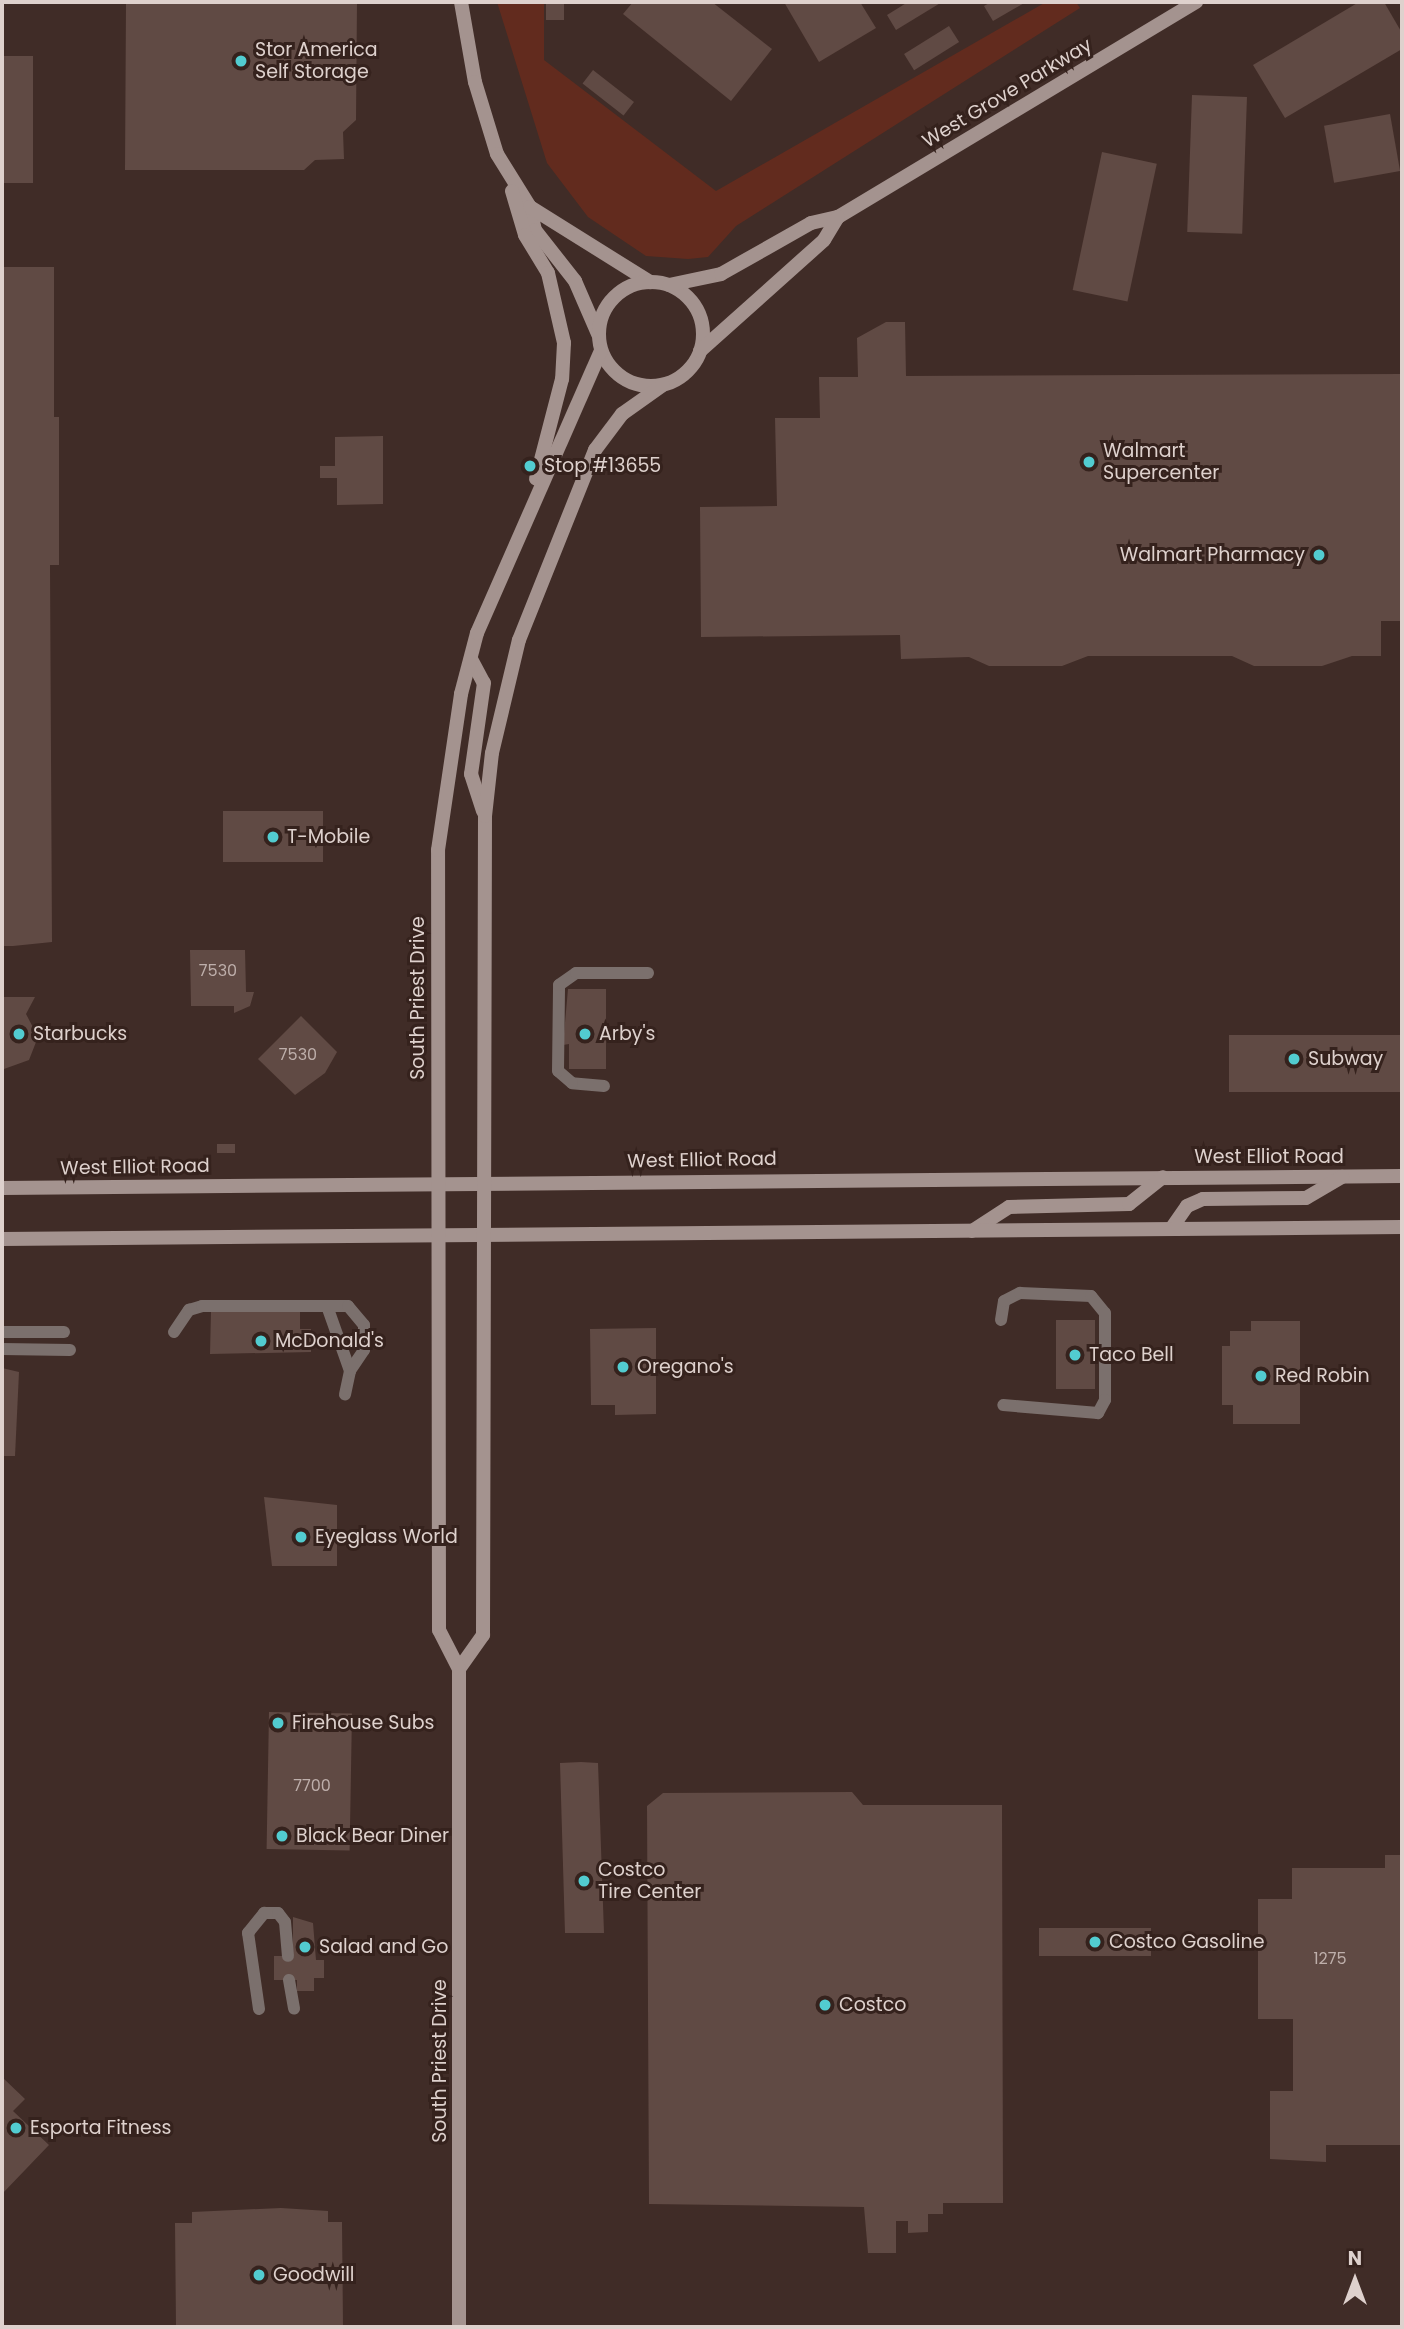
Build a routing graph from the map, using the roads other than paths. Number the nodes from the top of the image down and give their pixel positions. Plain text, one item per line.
1 (461, 2) edge
2 (1196, 2) edge
3 (509, 179) junction
4 (530, 207) junction
5 (838, 217) junction
6 (650, 282) junction
7 (669, 285) junction
8 (598, 334) junction
9 (601, 351) junction
10 (700, 351) junction
11 (663, 385) junction
12 (527, 517) junction
13 (471, 659) junction
14 (485, 816) junction
15 (648, 974) dead end
16 (604, 1086) dead end
17 (1343, 1176) junction
18 (1402, 1176) edge
19 (1163, 1177) junction
20 (438, 1182) junction
21 (484, 1182) junction
22 (2, 1188) edge
23 (1402, 1227) edge
24 (1171, 1229) junction
25 (972, 1231) junction
26 (439, 1234) junction
27 (486, 1234) junction
28 (2, 1239) edge
29 (327, 1306) junction
30 (1001, 1320) dead end
31 (2, 1332) edge
32 (64, 1332) dead end
33 (174, 1332) dead end
34 (2, 1349) edge
35 (70, 1350) dead end
36 (350, 1371) junction
37 (345, 1394) dead end
38 (1003, 1405) dead end
39 (459, 1670) junction
40 (288, 1956) dead end
41 (289, 1980) dead end
42 (259, 2009) dead end
43 (294, 2009) dead end
44 (460, 2327) edge

1 - 3 main road
2 - 5 main road, West Grove Parkway
3 - 4 main road
3 - 12 main road
4 - 6 main road
4 - 8 main road
5 - 7 main road, West Grove Parkway
5 - 10 main road, West Grove Parkway
6 - 7 main road
6 - 8 main road
7 - 10 main road
8 - 9 main road
9 - 11 main road
9 - 12 main road, South Priest Drive
10 - 11 main road
11 - 14 main road
12 - 13 main road, South Priest Drive
13 - 14 main road
13 - 20 main road, South Priest Drive
14 - 21 main road
15 - 16 lane
17 - 18 main road, West Elliot Road
17 - 19 main road, West Elliot Road
17 - 24 main road
19 - 21 main road, West Elliot Road
19 - 25 main road
20 - 21 main road, West Elliot Road
20 - 22 main road, West Elliot Road
20 - 26 main road, South Priest Drive
21 - 27 main road
23 - 24 main road
24 - 25 main road
25 - 27 main road
26 - 27 main road
26 - 28 main road
26 - 39 main road, South Priest Drive
27 - 39 main road
29 - 33 lane
29 - 36 lane
29 - 36 lane
30 - 38 lane
31 - 32 lane
34 - 35 lane
36 - 37 lane
39 - 44 main road, South Priest Drive
40 - 42 lane
41 - 43 lane

